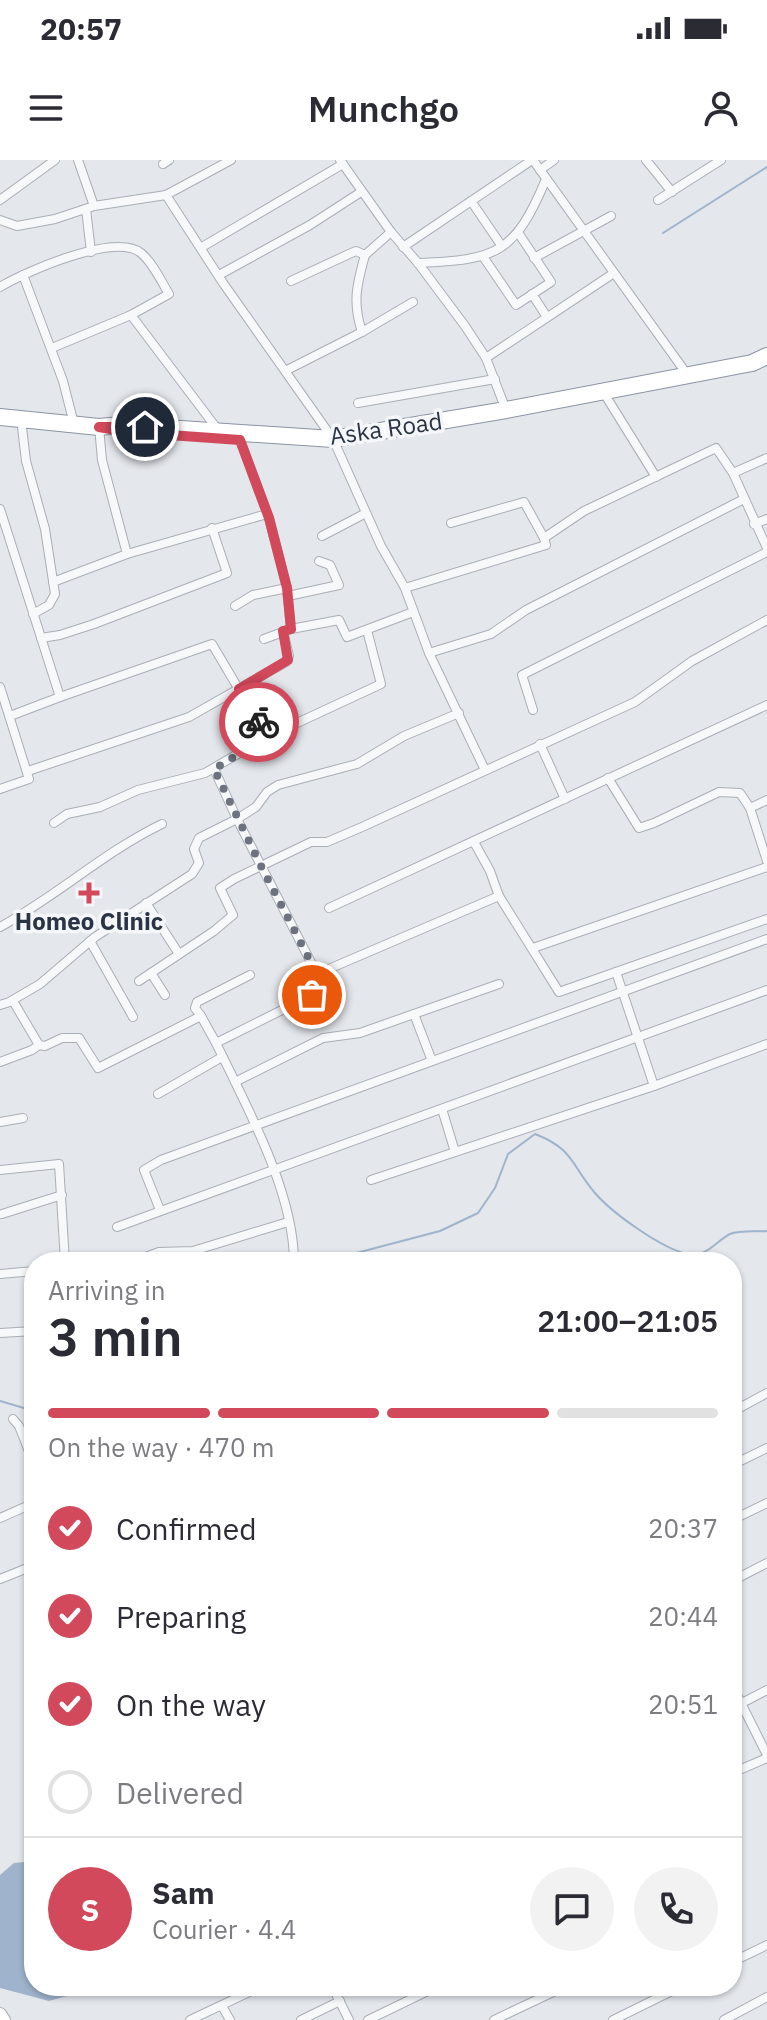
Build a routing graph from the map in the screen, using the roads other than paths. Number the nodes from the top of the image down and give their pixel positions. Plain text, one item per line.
1 (55, 160) edge
2 (78, 160) edge
3 (231, 160) edge
4 (532, 160) edge
5 (554, 160) edge
6 (646, 160) edge
7 (721, 160) edge
8 (341, 162) edge
9 (540, 170) junction
10 (546, 179) junction
11 (361, 192) junction
12 (672, 192) junction
13 (166, 195) junction
14 (0, 200) edge
15 (658, 200) dead end
16 (471, 201) junction
17 (90, 208) junction
18 (611, 216) dead end
19 (0, 220) edge
20 (583, 229) junction
21 (391, 232) junction
22 (519, 234) junction
23 (501, 245) junction
24 (202, 247) junction
25 (403, 247) junction
26 (91, 252) junction
27 (365, 255) junction
28 (484, 258) junction
29 (534, 258) junction
30 (418, 263) junction
31 (614, 273) junction
32 (23, 275) junction
33 (219, 275) junction
34 (291, 281) dead end
35 (0, 287) edge
36 (532, 294) junction
37 (413, 302) dead end
38 (131, 315) junction
39 (547, 317) junction
40 (362, 332) junction
41 (52, 348) junction
42 (767, 356) edge
43 (486, 358) junction
44 (767, 364) edge
45 (287, 370) junction
46 (690, 378) junction
47 (495, 379) junction
48 (607, 398) junction
49 (358, 403) dead end
50 (506, 410) junction
51 (0, 417) edge
52 (21, 419) junction
53 (74, 424) junction
54 (99, 427) junction
55 (220, 433) junction
56 (240, 440) junction
57 (336, 443) junction
58 (767, 458) edge
59 (733, 473) junction
60 (656, 477) junction
61 (744, 499) junction
62 (0, 509) edge
63 (366, 513) junction
64 (267, 514) junction
65 (767, 519) edge
66 (451, 523) dead end
67 (754, 524) junction
68 (212, 528) junction
69 (322, 536) dead end
70 (544, 538) junction
71 (767, 550) edge
72 (127, 554) junction
73 (319, 561) dead end
74 (53, 582) junction
75 (405, 588) junction
76 (287, 592) junction
77 (235, 606) dead end
78 (413, 612) junction
79 (33, 614) junction
80 (767, 620) edge
81 (287, 630) junction
82 (367, 630) junction
83 (41, 638) junction
84 (264, 639) dead end
85 (429, 653) junction
86 (239, 689) junction
87 (1, 693) edge
88 (60, 697) junction
89 (767, 705) edge
90 (533, 710) dead end
91 (459, 713) junction
92 (10, 716) junction
93 (267, 737) junction
94 (540, 744) junction
95 (214, 769) junction
96 (485, 770) junction
97 (28, 771) junction
98 (608, 778) junction
99 (0, 789) edge
100 (565, 799) junction
101 (767, 800) edge
102 (750, 808) junction
103 (237, 819) junction
104 (54, 823) dead end
105 (162, 824) dead end
106 (474, 842) junction
107 (766, 857) edge
108 (261, 866) junction
109 (767, 867) edge
110 (499, 896) junction
111 (146, 903) junction
112 (329, 908) dead end
113 (767, 919) edge
114 (0, 927) edge
115 (767, 939) edge
116 (90, 941) junction
117 (533, 948) junction
118 (179, 954) junction
119 (616, 972) junction
120 (151, 973) junction
121 (317, 974) junction
122 (250, 975) dead end
123 (139, 981) dead end
124 (499, 984) dead end
125 (767, 990) edge
126 (622, 992) junction
127 (165, 995) dead end
128 (12, 1001) junction
129 (0, 1005) edge
130 (414, 1014) junction
131 (201, 1016) junction
132 (133, 1017) dead end
133 (638, 1038) junction
134 (216, 1043) junction
135 (767, 1044) edge
136 (39, 1045) junction
137 (222, 1057) junction
138 (432, 1061) junction
139 (0, 1062) edge
140 (235, 1082) junction
141 (654, 1086) junction
142 (158, 1094) dead end
143 (442, 1109) junction
144 (23, 1118) dead end
145 (0, 1122) edge
146 (254, 1125) junction
147 (455, 1152) junction
148 (273, 1169) junction
149 (0, 1170) edge
150 (371, 1180) dead end
151 (62, 1195) junction
152 (160, 1210) junction
153 (2, 1214) edge
154 (288, 1222) junction
155 (117, 1227) dead end
156 (65, 1252) edge
157 (159, 1252) edge
158 (293, 1252) edge
159 (24, 1272) edge
160 (0, 1274) edge
161 (24, 1332) edge
162 (0, 1333) edge
163 (767, 1393) edge
164 (742, 1407) edge
165 (13, 1419) dead end
166 (24, 1439) edge
167 (767, 1448) edge
168 (742, 1460) edge
169 (767, 1503) edge
170 (24, 1507) edge
171 (742, 1515) edge
172 (0, 1518) edge
173 (767, 1563) edge
174 (24, 1569) edge
175 (742, 1576) edge
176 (0, 1579) edge
177 (767, 1690) edge
178 (742, 1704) joint
179 (766, 1750) edge
180 (742, 1766) edge
181 (767, 1945) edge
182 (742, 1957) edge
183 (242, 1996) edge
184 (337, 1996) edge
185 (417, 1996) edge
186 (545, 1996) edge
187 (662, 1996) edge
188 (767, 1997) edge
189 (340, 2001) junction
190 (222, 2006) junction
191 (0, 2014) edge
192 (4, 2020) edge
193 (190, 2020) edge
194 (230, 2020) edge
195 (301, 2020) edge
196 (349, 2020) edge
197 (368, 2020) edge
198 (494, 2020) edge
199 (613, 2020) edge
200 (724, 2020) edge

1 - 14 street
2 - 17 street
3 - 13 street
4 - 9 street
4 - 16 street
5 - 9 street
6 - 12 street
7 - 12 street
8 - 11 street
8 - 24 street
9 - 10 street
10 - 20 street
10 - 22 street
11 - 21 street
11 - 33 street
12 - 15 street
13 - 17 street
13 - 24 street
16 - 23 street
16 - 25 street
17 - 19 street
17 - 26 street
18 - 20 street
20 - 29 street
20 - 31 street
21 - 25 street
21 - 27 street
22 - 23 street
22 - 29 street
23 - 28 street
24 - 33 street
25 - 30 street
26 - 32 street
26 - 38 street
27 - 34 street
27 - 40 street
28 - 30 street
28 - 36 street
29 - 36 street
30 - 43 street
31 - 39 street
31 - 46 street
32 - 35 street
32 - 41 street
33 - 45 street
36 - 39 street
37 - 40 street
38 - 41 street
38 - 55 street
39 - 43 street
40 - 45 street
41 - 53 street
42 - 46 highway, Aska Road
43 - 47 street
44 - 46 highway
45 - 57 street
46 - 48 highway
46 - 50 highway, Aska Road
47 - 49 street
47 - 50 street
48 - 57 highway
48 - 60 street
50 - 57 highway, Aska Road
51 - 52 highway, Aska Road
52 - 53 highway, Aska Road
52 - 74 street
53 - 54 highway, Aska Road
54 - 55 highway, Aska Road
54 - 56 highway
54 - 72 street
55 - 57 highway, Aska Road
56 - 57 highway
56 - 64 street
57 - 63 street
58 - 59 street
59 - 60 street
59 - 61 street
60 - 70 street
61 - 67 street
61 - 85 street
62 - 79 street
63 - 69 street
63 - 75 street
64 - 68 street
64 - 76 street
65 - 67 street
66 - 70 street
67 - 71 street
68 - 72 street
68 - 83 street
70 - 75 street
71 - 90 street
72 - 74 street
73 - 76 street
74 - 79 street
75 - 78 street
76 - 77 street
76 - 81 street
78 - 82 street
78 - 85 street
79 - 83 street
80 - 94 street
81 - 82 street
81 - 84 street
81 - 86 street
82 - 93 street
83 - 88 street
85 - 91 street
86 - 88 street
86 - 93 street
86 - 97 street
87 - 92 street
88 - 92 street
89 - 98 street
91 - 96 street
91 - 103 street
92 - 97 street
93 - 95 street
94 - 96 street
94 - 100 street
95 - 103 street
95 - 104 street
96 - 108 street
97 - 99 street
98 - 100 street
98 - 102 street
100 - 106 street
101 - 102 street
102 - 107 street
103 - 108 street
103 - 111 street
105 - 114 street
106 - 110 street
106 - 112 street
108 - 118 street
108 - 121 street
109 - 117 street
110 - 117 street
110 - 121 street
111 - 116 street
111 - 118 street
113 - 119 street
115 - 126 street
116 - 128 street
116 - 132 street
117 - 119 street
118 - 120 street
119 - 126 street
120 - 123 street
120 - 127 street
121 - 134 street
122 - 131 street
124 - 130 street
125 - 133 street
126 - 133 street
126 - 138 street
128 - 129 street
128 - 136 street
130 - 138 street
130 - 140 street
131 - 134 street
131 - 136 street
133 - 141 street
133 - 143 street
134 - 137 street
135 - 141 street
136 - 139 street
137 - 140 street
137 - 142 street
138 - 146 street
140 - 146 street
141 - 147 street
143 - 147 street
143 - 148 street
144 - 145 street
146 - 148 street
146 - 152 street
147 - 150 street
148 - 152 street
148 - 154 street
149 - 151 street
151 - 153 street
151 - 156 street
152 - 155 street
154 - 157 street
154 - 158 street
159 - 160 street
161 - 162 street
163 - 164 street
165 - 166 street
167 - 168 street
169 - 171 street
170 - 172 street
173 - 175 street
174 - 176 street
177 - 178 street
178 - 179 street
179 - 180 street
181 - 182 street
183 - 190 street
184 - 189 street
185 - 197 street
186 - 198 street
187 - 199 street
188 - 200 street
189 - 195 street
189 - 196 street
190 - 193 street
190 - 194 street
191 - 192 street

